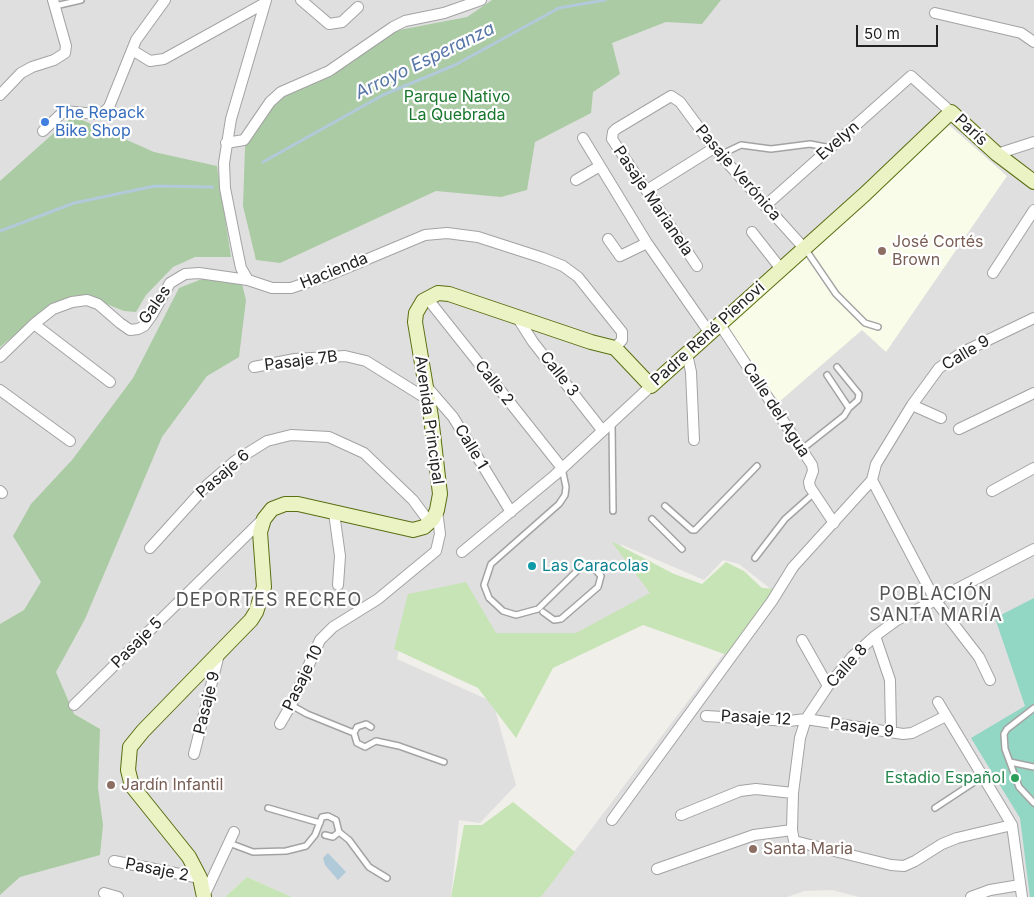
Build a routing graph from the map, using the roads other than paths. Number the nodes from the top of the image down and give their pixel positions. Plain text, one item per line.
1 (81, 0) edge
2 (165, 0) edge
3 (301, 0) edge
4 (481, 0) edge
5 (265, 2) edge
6 (54, 3) edge
7 (358, 7) dead end
8 (935, 13) dead end
9 (1034, 42) edge
10 (132, 50) junction
11 (911, 76) joint
12 (0, 95) edge
13 (951, 112) junction
14 (43, 131) dead end
15 (612, 136) joint
16 (583, 138) dead end
17 (1034, 142) edge
18 (226, 143) junction
19 (831, 148) junction
20 (716, 152) junction
21 (997, 154) junction
22 (600, 166) junction
23 (576, 180) dead end
24 (1034, 182) edge
25 (647, 190) junction
26 (765, 206) junction
27 (1034, 210) edge
28 (752, 232) dead end
29 (608, 239) dead end
30 (647, 243) junction
31 (804, 248) junction
32 (697, 266) dead end
33 (781, 268) junction
34 (993, 274) dead end
35 (248, 280) junction
36 (427, 298) junction
37 (517, 317) junction
38 (1034, 318) edge
39 (34, 324) junction
40 (878, 326) dead end
41 (714, 328) junction
42 (615, 348) junction
43 (687, 354) junction
44 (0, 357) edge
45 (838, 367) dead end
46 (254, 368) dead end
47 (827, 375) dead end
48 (110, 382) dead end
49 (651, 386) junction
50 (0, 390) edge
51 (426, 392) junction
52 (1034, 393) edge
53 (912, 406) junction
54 (849, 408) junction
55 (941, 418) dead end
56 (612, 421) junction
57 (959, 428) dead end
58 (602, 430) junction
59 (694, 440) dead end
60 (70, 441) dead end
61 (801, 450) junction
62 (757, 466) dead end
63 (562, 468) junction
64 (1034, 468) edge
65 (872, 480) junction
66 (992, 491) dead end
67 (813, 494) junction
68 (665, 506) dead end
69 (437, 510) junction
70 (613, 511) dead end
71 (510, 512) junction
72 (334, 513) junction
73 (652, 518) dead end
74 (264, 519) junction
75 (430, 523) junction
76 (834, 523) junction
77 (150, 548) dead end
78 (682, 549) dead end
79 (1034, 549) edge
80 (462, 552) dead end
81 (755, 558) dead end
82 (338, 585) dead end
83 (935, 600) junction
84 (543, 612) dead end
85 (874, 636) junction
86 (802, 640) dead end
87 (219, 653) junction
88 (990, 680) dead end
89 (828, 686) junction
90 (938, 702) dead end
91 (74, 705) dead end
92 (292, 705) junction
93 (1034, 708) edge
94 (706, 716) dead end
95 (946, 716) junction
96 (806, 720) junction
97 (280, 724) dead end
98 (371, 727) dead end
99 (891, 732) junction
100 (354, 733) junction
101 (194, 754) dead end
102 (444, 762) dead end
103 (1010, 762) junction
104 (1034, 767) edge
105 (982, 777) junction
106 (793, 793) junction
107 (1034, 803) edge
108 (268, 808) dead end
109 (935, 808) dead end
110 (681, 815) dead end
111 (612, 820) dead end
112 (320, 823) junction
113 (1012, 825) junction
114 (792, 830) junction
115 (234, 832) dead end
116 (339, 832) junction
117 (325, 835) dead end
118 (229, 843) junction
119 (114, 862) dead end
120 (657, 869) dead end
121 (200, 878) junction
122 (387, 878) dead end
123 (1020, 886) junction
124 (104, 893) dead end
125 (204, 896) edge
126 (118, 897) edge
127 (971, 897) edge
128 (1022, 897) edge

1 - 6 lane
2 - 10 street
3 - 7 street
4 - 18 street
5 - 10 street
5 - 18 street
6 - 12 street
8 - 9 street
10 - 14 street
11 - 13 street, París
11 - 19 street, Evelyn
13 - 21 street, París
13 - 31 street, Padre René Pienovi
15 - 20 street, Pasaje Verónica
15 - 25 street, Pasaje Marianela
16 - 22 street, Calle del Agua
17 - 21 street
18 - 35 street
19 - 20 lane
19 - 26 street, Evelyn
20 - 25 street
20 - 26 street, Pasaje Verónica
21 - 24 street, París
22 - 23 street
22 - 30 street, Calle del Agua
25 - 32 street, Pasaje Marianela
26 - 31 street, Pasaje Verónica
27 - 34 street
28 - 33 street
29 - 30 street
30 - 41 street, Calle del Agua
31 - 33 street, Padre René Pienovi
31 - 40 lane
33 - 41 street, Padre René Pienovi
35 - 39 street, Gales
35 - 42 street, Hacienda
36 - 37 street
36 - 51 street, Avenida Principal
36 - 63 street, Calle 2
37 - 42 street
37 - 58 street, Calle 3
38 - 53 street, Calle 9
39 - 44 street, Gales
39 - 48 street
41 - 43 street, Padre René Pienovi
41 - 61 street, Calle del Agua
42 - 49 street
43 - 49 street, Padre René Pienovi
43 - 59 street
45 - 54 lane
46 - 51 street, Pasaje 7B
47 - 54 lane
49 - 56 street, Padre René Pienovi
50 - 60 street
51 - 69 street, Avenida Principal
51 - 71 street, Calle 1
52 - 57 street
53 - 55 street
53 - 65 street, Calle 9
54 - 61 lane
56 - 58 street, Padre René Pienovi
56 - 70 lane
58 - 63 street, Padre René Pienovi
61 - 67 street, Calle del Agua
62 - 68 lane
63 - 71 street, Padre René Pienovi
63 - 84 lane
64 - 66 street
65 - 76 street, Calle 9
65 - 83 street
67 - 76 street
67 - 81 lane
69 - 75 street, Avenida Principal
69 - 92 street, Pasaje 10
71 - 80 street, Padre René Pienovi
72 - 74 street
72 - 75 street
72 - 82 street
73 - 78 lane
74 - 87 street
74 - 91 street, Pasaje 5
75 - 77 street, Pasaje 6
76 - 111 street, Calle 9
79 - 83 street, Calle 8
83 - 85 street, Calle 8
83 - 88 street
85 - 89 street, Calle 8
85 - 99 street
86 - 89 street
87 - 101 street, Pasaje 9
87 - 121 street
89 - 96 street, Calle 8
90 - 95 street
92 - 97 street, Pasaje 10
92 - 100 lane
93 - 103 lane
94 - 96 street, Pasaje 12
95 - 99 street, Pasaje 9
95 - 105 street
96 - 99 street, Pasaje 9
96 - 106 street, Calle 8
98 - 100 lane
100 - 102 lane
103 - 104 lane
103 - 107 lane
105 - 109 lane
105 - 113 street
106 - 110 street
106 - 114 street, Calle 8
108 - 112 lane
112 - 116 lane
112 - 118 lane
113 - 114 street, Calle 8
113 - 123 street
114 - 120 street
115 - 118 street
116 - 117 lane
116 - 122 lane
118 - 125 street
119 - 121 street, Pasaje 2
121 - 125 street
123 - 127 street
123 - 128 street
124 - 126 street

